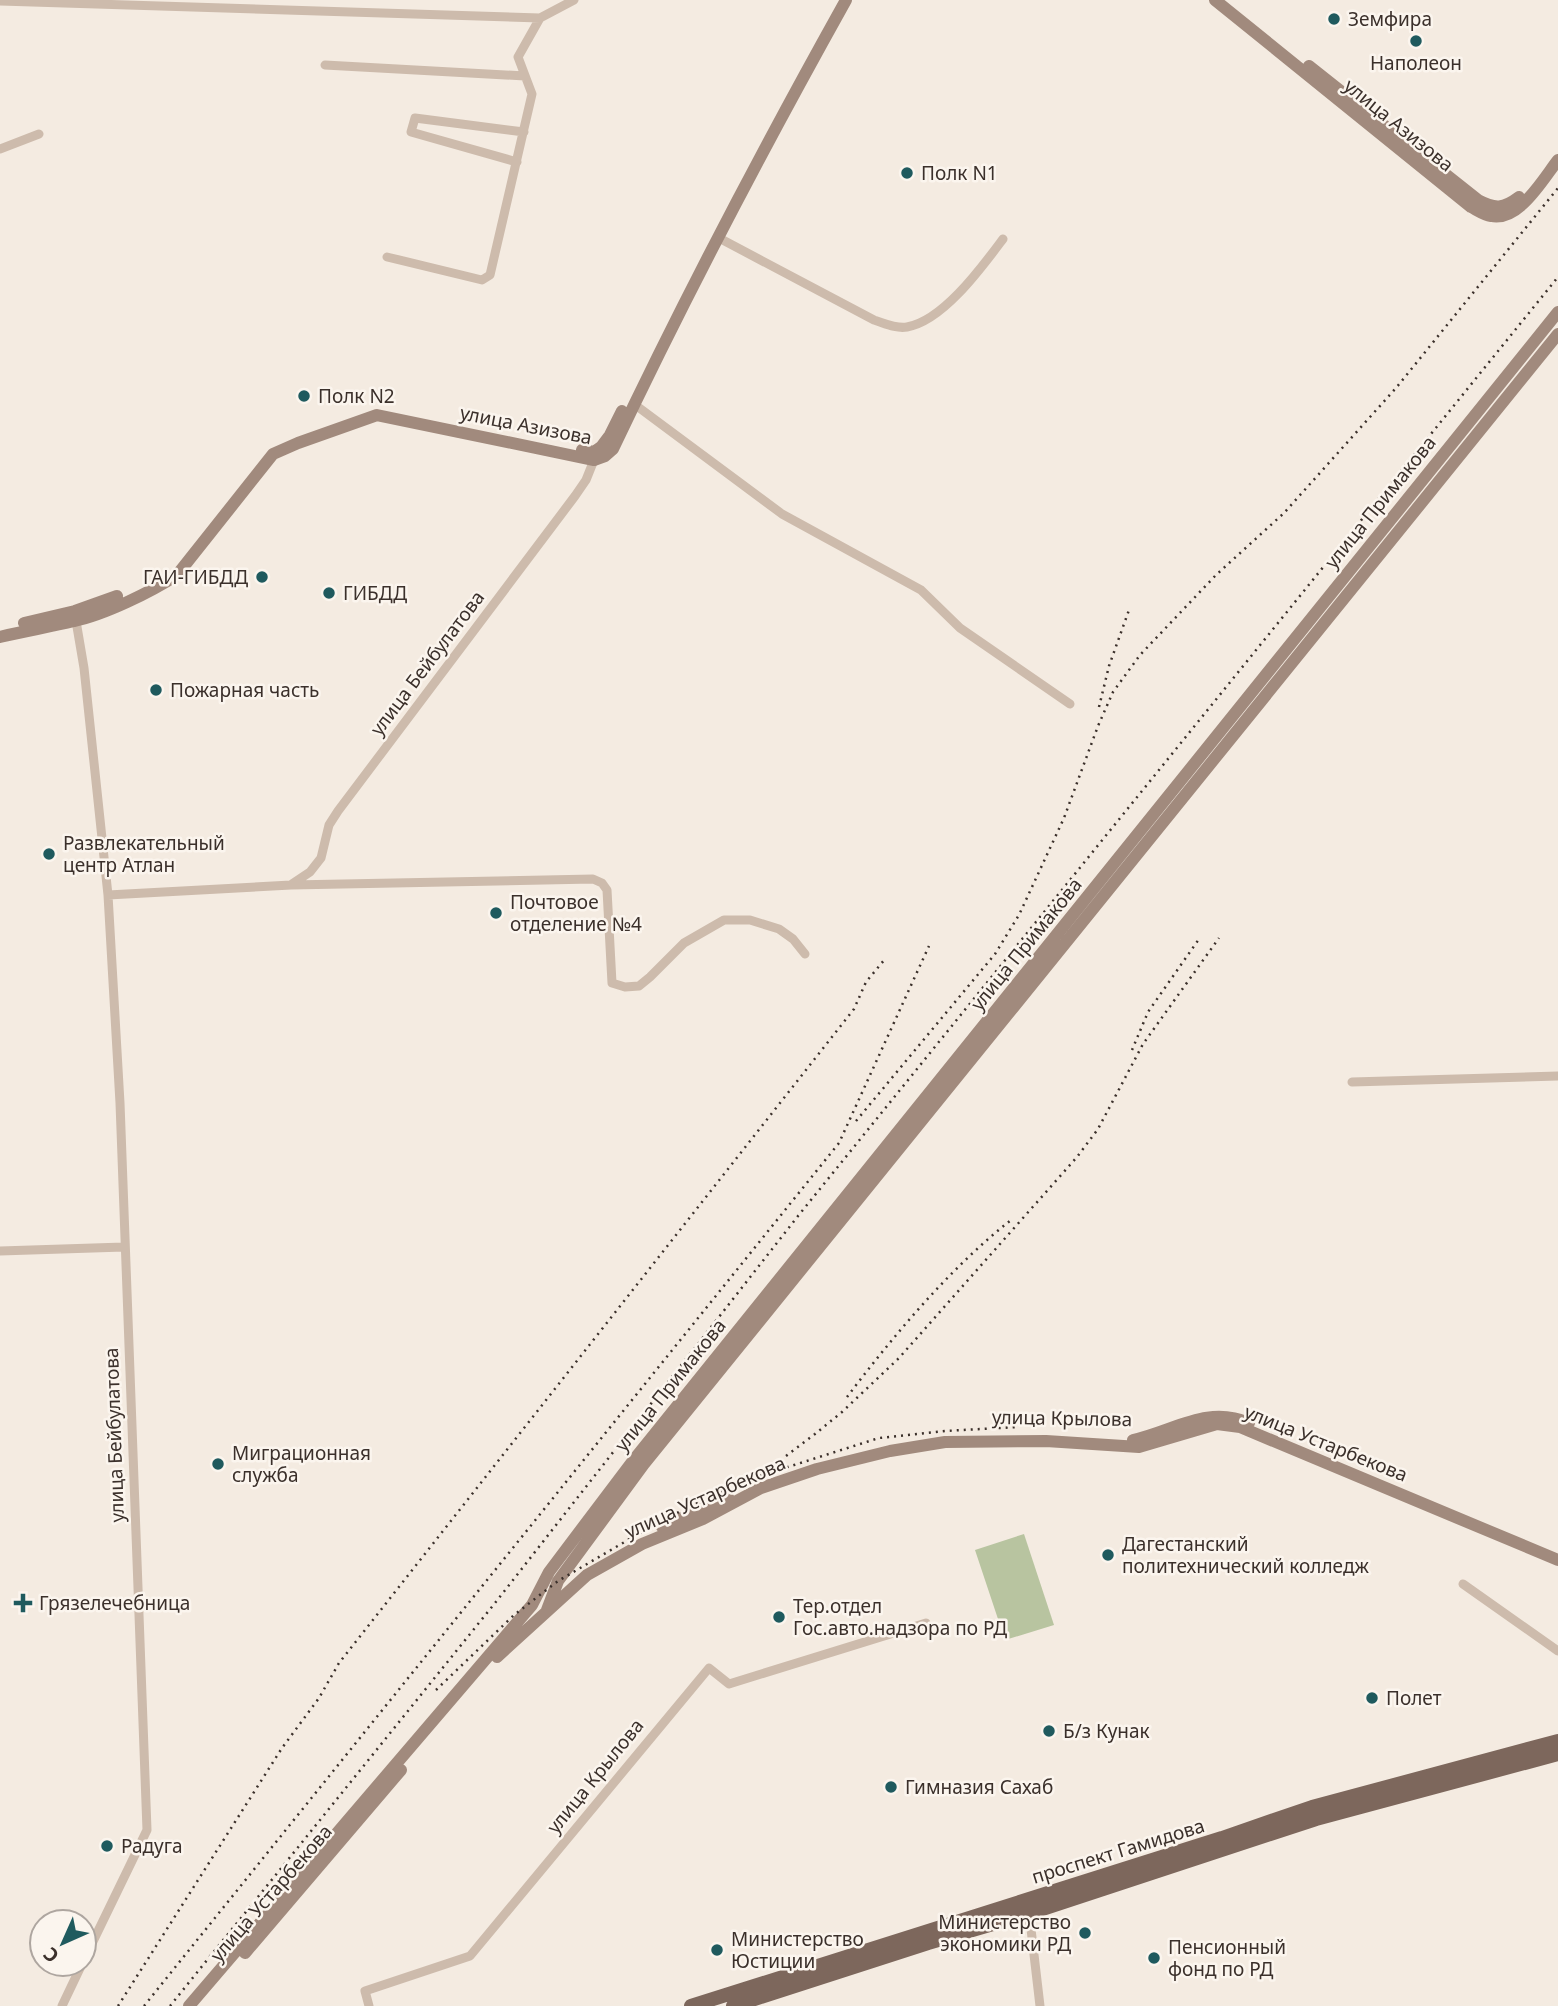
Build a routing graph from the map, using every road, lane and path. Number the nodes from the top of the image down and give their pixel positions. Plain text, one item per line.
1 (574, 0) edge
2 (838, 0) edge
3 (846, 0) edge
4 (1215, 0) edge
5 (1226, 0) edge
6 (0, 1) edge
7 (540, 18) junction
8 (324, 65) dead end
9 (525, 76) junction
10 (524, 132) junction
11 (39, 134) dead end
12 (1558, 148) edge
13 (0, 149) edge
14 (1558, 160) edge
15 (517, 162) junction
16 (719, 238) junction
17 (1003, 239) dead end
18 (387, 257) dead end
19 (1558, 313) edge
20 (1558, 334) edge
21 (634, 404) junction
22 (594, 460) junction
23 (75, 616) junction
24 (0, 629) edge
25 (0, 637) edge
26 (1070, 704) dead end
27 (291, 885) junction
28 (108, 895) junction
29 (805, 954) dead end
30 (1558, 1076) edge
31 (1352, 1082) dead end
32 (124, 1247) junction
33 (0, 1251) edge
34 (1558, 1559) edge
35 (560, 1582) junction
36 (1463, 1584) dead end
37 (535, 1598) junction
38 (547, 1610) junction
39 (926, 1623) dead end
40 (1558, 1651) edge
41 (1558, 1741) edge
42 (1558, 1754) edge
43 (1015, 1904) junction
44 (1027, 1914) junction
45 (98, 1931) edge
46 (75, 1978) edge
47 (62, 2006) edge
48 (189, 2006) edge
49 (199, 2006) edge
50 (369, 2006) edge
51 (691, 2006) edge
52 (733, 2006) edge
53 (1040, 2006) edge

1 - 7 street
2 - 23 main road, улица Азизова
3 - 16 main road, улица Азизова
4 - 14 main road, улица Азизова
5 - 12 main road, улица Азизова
6 - 7 street
7 - 9 street
8 - 9 street
9 - 10 street
10 - 15 street
10 - 15 street
11 - 13 street
15 - 18 street
16 - 17 street
16 - 21 main road, улица Азизова
19 - 37 main road, улица Примакова
20 - 35 main road, улица Примакова
21 - 22 main road, улица Азизова
21 - 26 street
22 - 23 main road, улица Азизова
22 - 27 street, улица Бейбулатова
23 - 24 main road, улица Азизова
23 - 25 main road, улица Азизова
23 - 28 street, улица Бейбулатова
27 - 28 street
27 - 29 street
28 - 32 street, улица Бейбулатова
30 - 31 street
32 - 33 street
32 - 45 street, улица Бейбулатова
34 - 35 main road, улица Крылова
34 - 38 main road, улица Устарбекова
35 - 37 main road, улица Крылова
35 - 38 main road
36 - 40 street
37 - 38 main road
37 - 48 main road
38 - 49 main road, улица Устарбекова
39 - 50 street, улица Крылова
41 - 43 main road, проспект Гамидова
42 - 44 main road, проспект Гамидова
43 - 44 street
43 - 51 main road, проспект Гамидова
44 - 52 main road, проспект Гамидова
44 - 53 street
46 - 47 street, улица Бейбулатова

